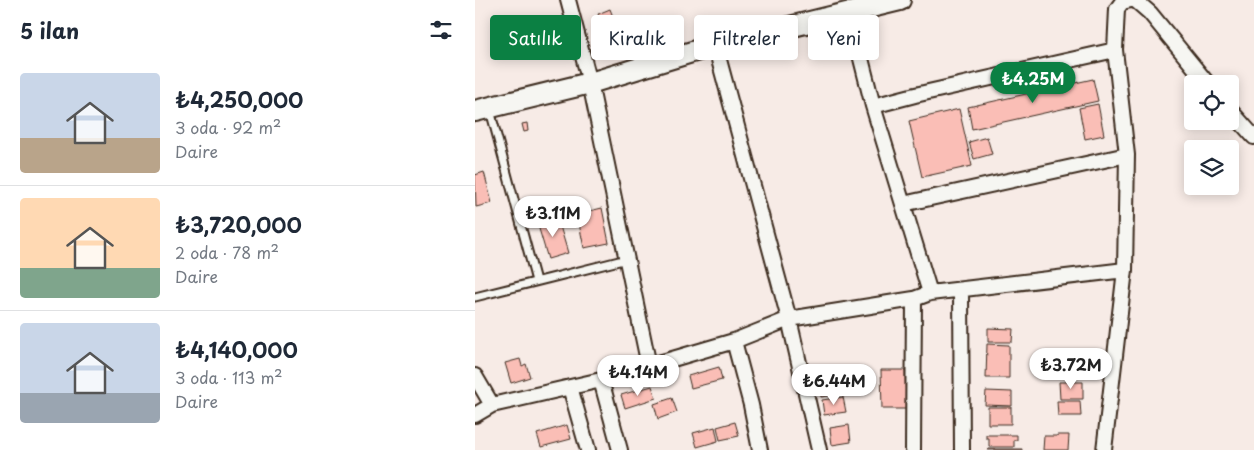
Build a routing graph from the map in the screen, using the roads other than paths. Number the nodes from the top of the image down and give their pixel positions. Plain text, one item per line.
1 (568, 0) edge
2 (867, 0) edge
3 (900, 0) edge
4 (1131, 0) edge
5 (1135, 0) edge
6 (849, 12) junction
7 (798, 25) edge
8 (1115, 50) junction
9 (694, 51) edge
10 (719, 60) edge
11 (1201, 75) edge
12 (590, 83) junction
13 (873, 106) junction
14 (482, 109) edge
15 (1239, 120) edge
16 (1254, 137) edge
17 (1127, 155) junction
18 (903, 204) junction
19 (627, 260) junction
20 (1125, 270) junction
21 (536, 281) junction
22 (961, 290) junction
23 (930, 293) junction
24 (475, 297) edge
25 (914, 299) junction
26 (789, 319) junction
27 (735, 340) junction
28 (649, 366) junction
29 (475, 376) edge
30 (601, 380) junction
31 (571, 387) junction
32 (492, 406) junction
33 (475, 415) edge
34 (588, 450) edge
35 (620, 450) edge
36 (760, 450) edge
37 (819, 450) edge
38 (913, 450) edge
39 (962, 450) edge
40 (1104, 450) edge

1 - 12 street
2 - 6 main road
3 - 6 main road
4 - 8 street
5 - 11 street
6 - 7 main road
6 - 13 street
8 - 13 street
8 - 17 street
9 - 12 main road
10 - 26 street
12 - 14 main road
12 - 19 street
13 - 18 street
14 - 21 lane
15 - 16 street
17 - 18 street
17 - 20 street
18 - 23 street
19 - 21 lane
19 - 28 street
20 - 22 street
20 - 40 street
21 - 24 lane
22 - 23 street
22 - 39 street
23 - 25 street
25 - 26 street
25 - 38 street
26 - 27 street
26 - 37 street
27 - 28 street
27 - 36 street
28 - 30 street
29 - 32 street
30 - 31 street
30 - 35 street
31 - 32 street
31 - 34 street
32 - 33 street

